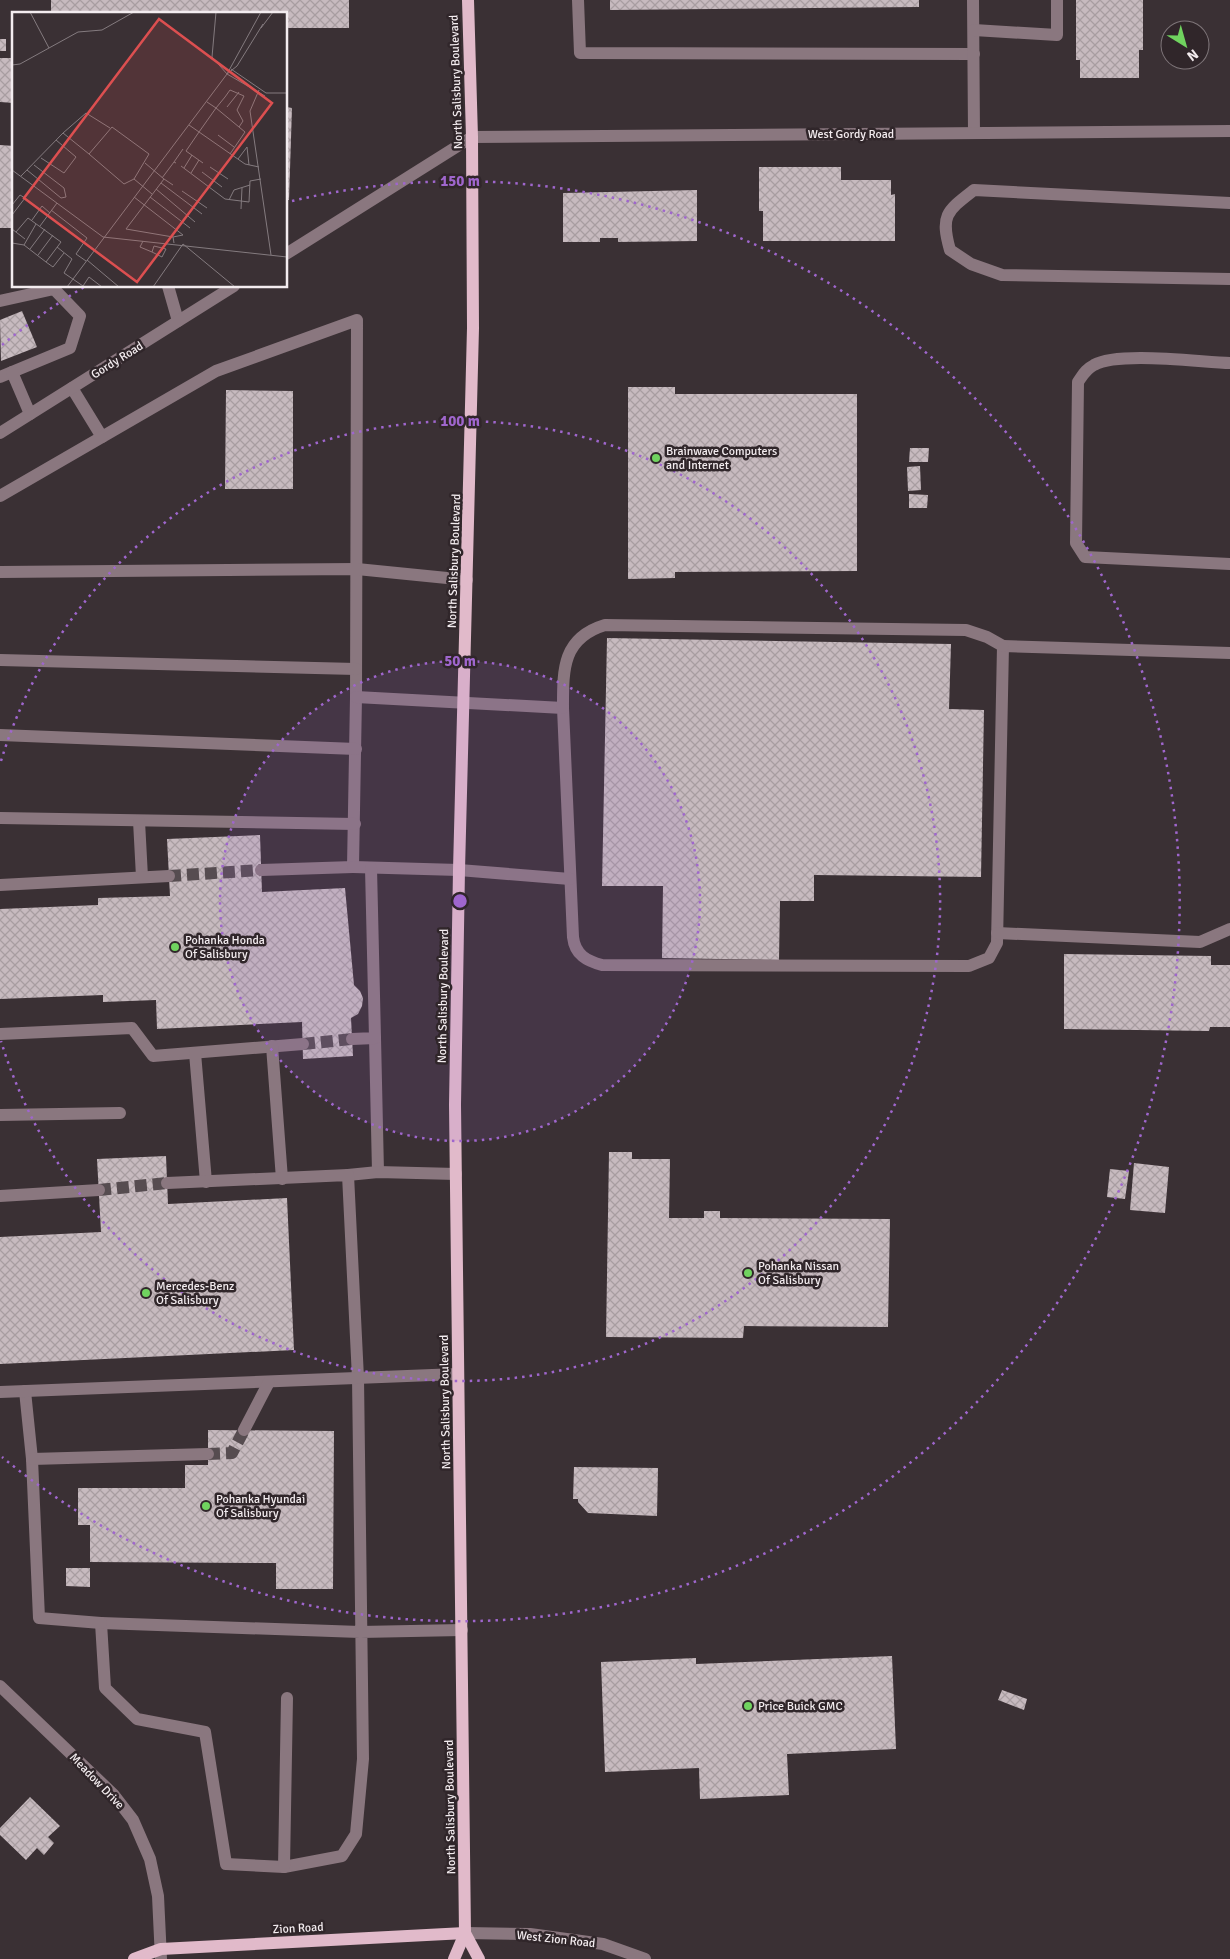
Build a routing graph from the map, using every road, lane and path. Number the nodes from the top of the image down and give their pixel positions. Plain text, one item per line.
1 (468, 0) edge
2 (578, 0) edge
3 (973, 0) edge
4 (1058, 0) edge
5 (974, 30) junction
6 (974, 54) junction
7 (1230, 131) edge
8 (974, 133) junction
9 (472, 137) junction
10 (1230, 203) edge
11 (288, 253) edge
12 (1230, 279) edge
13 (56, 288) edge
14 (61, 288) edge
15 (169, 288) edge
16 (231, 288) edge
17 (0, 301) edge
18 (178, 321) junction
19 (1230, 363) edge
20 (12, 372) junction
21 (0, 376) edge
22 (72, 388) junction
23 (30, 414) junction
24 (0, 433) edge
25 (102, 437) junction
26 (0, 496) edge
27 (1230, 564) edge
28 (356, 569) junction
29 (0, 572) edge
30 (467, 580) junction
31 (1003, 646) junction
32 (1230, 653) edge
33 (0, 660) edge
34 (356, 669) junction
35 (356, 697) junction
36 (464, 702) junction
37 (563, 708) junction
38 (0, 735) edge
39 (356, 749) junction
40 (0, 818) edge
41 (139, 821) junction
42 (355, 824) junction
43 (353, 867) junction
44 (371, 868) junction
45 (261, 870) tunnel mouth
46 (459, 870) junction
47 (169, 876) tunnel mouth
48 (142, 877) junction
49 (570, 879) junction
50 (0, 885) edge
51 (1230, 929) edge
52 (997, 933) junction
53 (0, 1034) edge
54 (375, 1038) junction
55 (352, 1039) tunnel mouth
56 (303, 1044) tunnel mouth
57 (272, 1046) junction
58 (195, 1053) junction
59 (120, 1113) dead end
60 (0, 1115) edge
61 (378, 1172) junction
62 (456, 1174) junction
63 (348, 1175) junction
64 (282, 1179) junction
65 (206, 1182) junction
66 (167, 1183) tunnel mouth
67 (99, 1190) tunnel mouth
68 (0, 1196) edge
69 (458, 1374) junction
70 (358, 1378) junction
71 (269, 1382) junction
72 (25, 1391) junction
73 (0, 1392) edge
74 (244, 1430) tunnel mouth
75 (208, 1454) tunnel mouth
76 (32, 1459) junction
77 (100, 1624) junction
78 (462, 1630) junction
79 (360, 1632) junction
80 (0, 1686) edge
81 (287, 1698) dead end
82 (284, 1868) junction
83 (465, 1933) junction
84 (161, 1954) edge
85 (134, 1959) edge
86 (454, 1959) edge
87 (479, 1959) edge
88 (645, 1959) edge

1 - 9 main road, North Salisbury Boulevard
2 - 6 street
3 - 5 street
4 - 5 street
5 - 6 street
6 - 8 street
7 - 8 street, West Gordy Road
8 - 9 street, West Gordy Road
9 - 11 street
9 - 30 main road, North Salisbury Boulevard
10 - 12 street
13 - 17 street
14 - 20 street
15 - 18 street
16 - 18 street, Gordy Road
18 - 22 street, Gordy Road
19 - 27 street
20 - 21 street
20 - 23 street
22 - 23 street, Gordy Road
22 - 25 street
23 - 24 street, Gordy Road
25 - 26 street
25 - 28 street
28 - 29 street
28 - 30 street
28 - 34 street
30 - 36 main road, North Salisbury Boulevard
31 - 32 street
31 - 37 street
31 - 52 street
33 - 34 street
34 - 35 street
35 - 36 street
35 - 39 street
36 - 37 street
36 - 46 main road, North Salisbury Boulevard
37 - 49 street
38 - 39 street
39 - 42 street
40 - 41 street
41 - 42 street
41 - 48 street
42 - 43 street
43 - 44 street
43 - 45 street
44 - 46 street
44 - 54 street
46 - 49 street
46 - 62 main road, North Salisbury Boulevard
47 - 48 street
48 - 50 street
49 - 52 street
51 - 52 street
53 - 58 street
54 - 55 street
54 - 61 street
56 - 57 street
57 - 58 street
57 - 64 street
58 - 65 street
59 - 60 street
61 - 62 street
61 - 63 street
62 - 69 main road, North Salisbury Boulevard
63 - 64 street
63 - 70 street
64 - 65 street
65 - 66 street
67 - 68 street
69 - 70 street
69 - 78 main road, North Salisbury Boulevard
70 - 71 street
70 - 79 street
71 - 72 street
71 - 74 street
72 - 73 street
72 - 76 street
75 - 76 street
76 - 77 street
77 - 79 street
77 - 82 street
78 - 79 street
78 - 83 main road, North Salisbury Boulevard
79 - 82 street
80 - 84 street, Meadow Drive
81 - 82 street
83 - 84 main road, Zion Road
83 - 86 main road, North Salisbury Boulevard
83 - 87 main road, North Salisbury Boulevard
83 - 88 street, West Zion Road
84 - 85 main road, Zion Road

